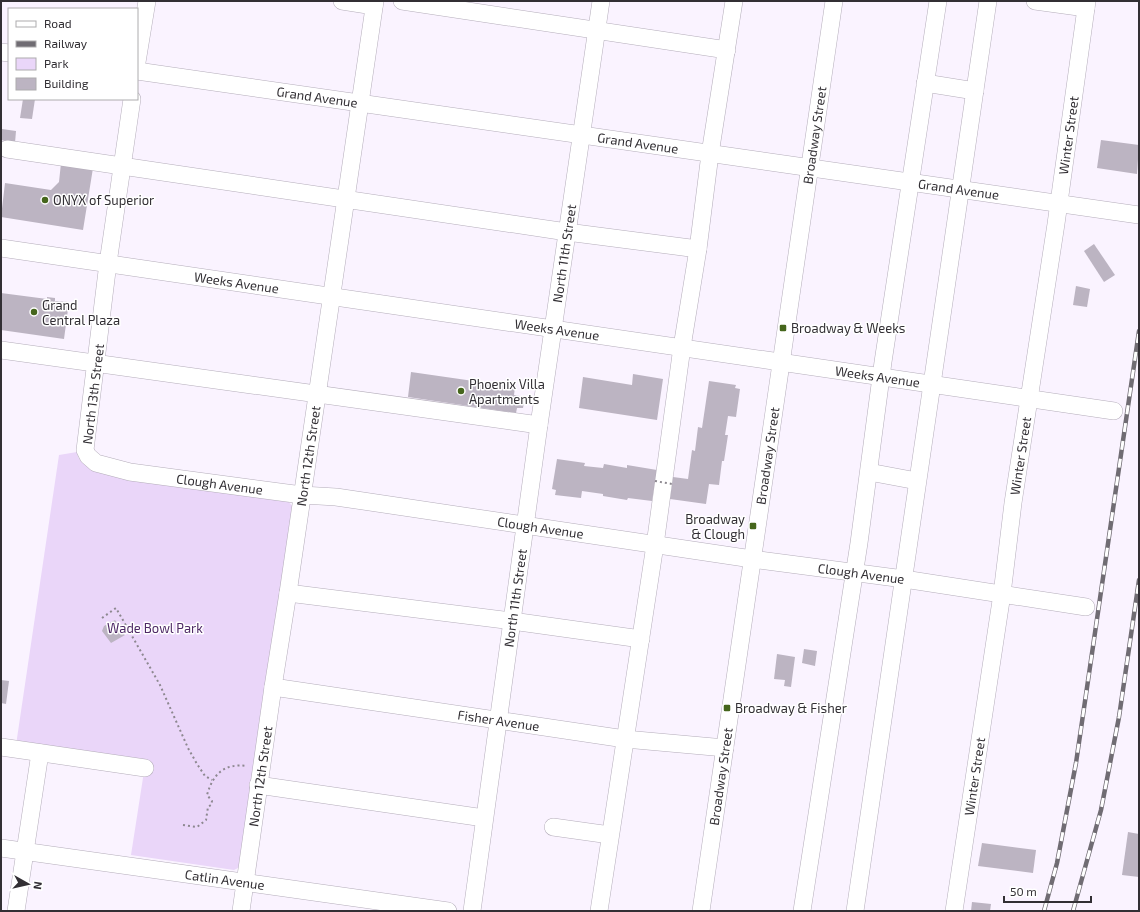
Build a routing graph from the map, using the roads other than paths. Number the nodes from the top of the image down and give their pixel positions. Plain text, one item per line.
1 (147, 1) edge
2 (342, 1) edge
3 (402, 1) edge
4 (601, 1) edge
5 (734, 1) edge
6 (834, 1) edge
7 (938, 1) edge
8 (988, 1) edge
9 (1035, 1) edge
10 (374, 3) edge
11 (1086, 5) edge
12 (597, 30) junction
13 (727, 50) junction
14 (138, 56) edge
15 (138, 71) edge
16 (926, 83) junction
17 (975, 91) junction
18 (132, 100) edge
19 (360, 103) junction
20 (581, 135) junction
21 (7, 148) dead end
22 (710, 154) junction
23 (122, 166) junction
24 (810, 168) junction
25 (910, 182) junction
26 (960, 189) junction
27 (346, 199) junction
28 (1059, 203) junction
29 (1139, 215) edge
30 (567, 232) junction
31 (1, 248) edge
32 (698, 249) junction
33 (108, 264) junction
34 (332, 296) junction
35 (552, 328) junction
36 (682, 347) junction
37 (1, 350) edge
38 (781, 362) junction
39 (97, 364) junction
40 (881, 376) junction
41 (932, 384) junction
42 (317, 394) junction
43 (1030, 398) junction
44 (1114, 411) dead end
45 (539, 425) junction
46 (85, 450) joint
47 (869, 472) junction
48 (917, 481) junction
49 (302, 495) junction
50 (525, 524) junction
51 (656, 545) junction
52 (752, 559) junction
53 (854, 573) junction
54 (904, 579) junction
55 (288, 593) junction
56 (1002, 594) junction
57 (1086, 607) dead end
58 (512, 621) junction
59 (641, 639) junction
60 (273, 687) junction
61 (498, 719) junction
62 (626, 739) junction
63 (1, 747) edge
64 (725, 748) junction
65 (40, 753) junction
66 (145, 768) dead end
67 (258, 785) junction
68 (484, 818) junction
69 (553, 827) dead end
70 (610, 835) junction
71 (1, 848) edge
72 (24, 851) junction
73 (245, 882) junction
74 (376, 906) edge
75 (16, 911) edge
76 (241, 911) edge
77 (448, 911) edge
78 (472, 911) edge
79 (599, 911) edge
80 (701, 911) edge
81 (802, 911) edge
82 (855, 911) edge
83 (954, 911) edge

1 - 14 street
2 - 10 street
3 - 12 street
4 - 12 street, North 11th Street
5 - 13 street
6 - 24 street, Broadway Street
7 - 16 street
8 - 17 street
9 - 11 street
10 - 19 street, North 12th Street
11 - 28 street, Winter Street
12 - 13 street
12 - 20 street, North 11th Street
13 - 22 street
15 - 19 street, Grand Avenue
16 - 17 street
16 - 25 street
17 - 26 street
18 - 23 street, North 13th Street
19 - 20 street, Grand Avenue
19 - 27 street, North 12th Street
20 - 22 street, Grand Avenue
20 - 30 street, North 11th Street
21 - 23 street
22 - 24 street, Grand Avenue
22 - 32 street
23 - 27 street
23 - 33 street, North 13th Street
24 - 25 street, Grand Avenue
24 - 38 street, Broadway Street
25 - 26 street, Grand Avenue
25 - 40 street
26 - 28 street, Grand Avenue
26 - 41 street
27 - 30 street
27 - 34 street, North 12th Street
28 - 29 street, Grand Avenue
28 - 43 street, Winter Street
30 - 32 street
30 - 35 street, North 11th Street
31 - 33 street, Weeks Avenue
32 - 36 street
33 - 34 street, Weeks Avenue
33 - 39 street, North 13th Street
34 - 35 street, Weeks Avenue
34 - 42 street, North 12th Street
35 - 36 street, Weeks Avenue
35 - 45 street, North 11th Street
36 - 38 street, Weeks Avenue
36 - 51 street
37 - 39 street
38 - 40 street, Weeks Avenue
38 - 52 street, Broadway Street
39 - 42 street
39 - 46 street, North 13th Street
40 - 41 street, Weeks Avenue
40 - 47 street
41 - 43 street, Weeks Avenue
41 - 48 street
42 - 45 street
42 - 49 street, North 12th Street
43 - 44 street, Weeks Avenue
43 - 56 street, Winter Street
45 - 50 street, North 11th Street
46 - 49 street, Clough Avenue
47 - 48 street
47 - 53 street
48 - 54 street
49 - 50 street, Clough Avenue
49 - 55 street, North 12th Street
50 - 51 street, Clough Avenue
50 - 58 street, North 11th Street
51 - 52 street, Clough Avenue
51 - 59 street
52 - 53 street, Clough Avenue
52 - 64 street, Broadway Street
53 - 54 street, Clough Avenue
53 - 81 street
54 - 56 street, Clough Avenue
54 - 82 street
55 - 58 street
55 - 60 street, North 12th Street
56 - 57 street, Clough Avenue
56 - 83 street, Winter Street
58 - 59 street
58 - 61 street, North 11th Street
59 - 62 street
60 - 61 street, Fisher Avenue
60 - 67 street, North 12th Street
61 - 62 street, Fisher Avenue
61 - 68 street, North 11th Street
62 - 64 street, Fisher Avenue
62 - 70 street
63 - 65 street
64 - 80 street, Broadway Street
65 - 66 street
65 - 72 street
67 - 68 street
67 - 73 street, North 12th Street
68 - 78 street, North 11th Street
69 - 70 street
70 - 79 street
71 - 72 street, Catlin Avenue
72 - 73 street, Catlin Avenue
72 - 75 street
73 - 74 street, Catlin Avenue
73 - 76 street, North 12th Street
74 - 77 street, Catlin Avenue

